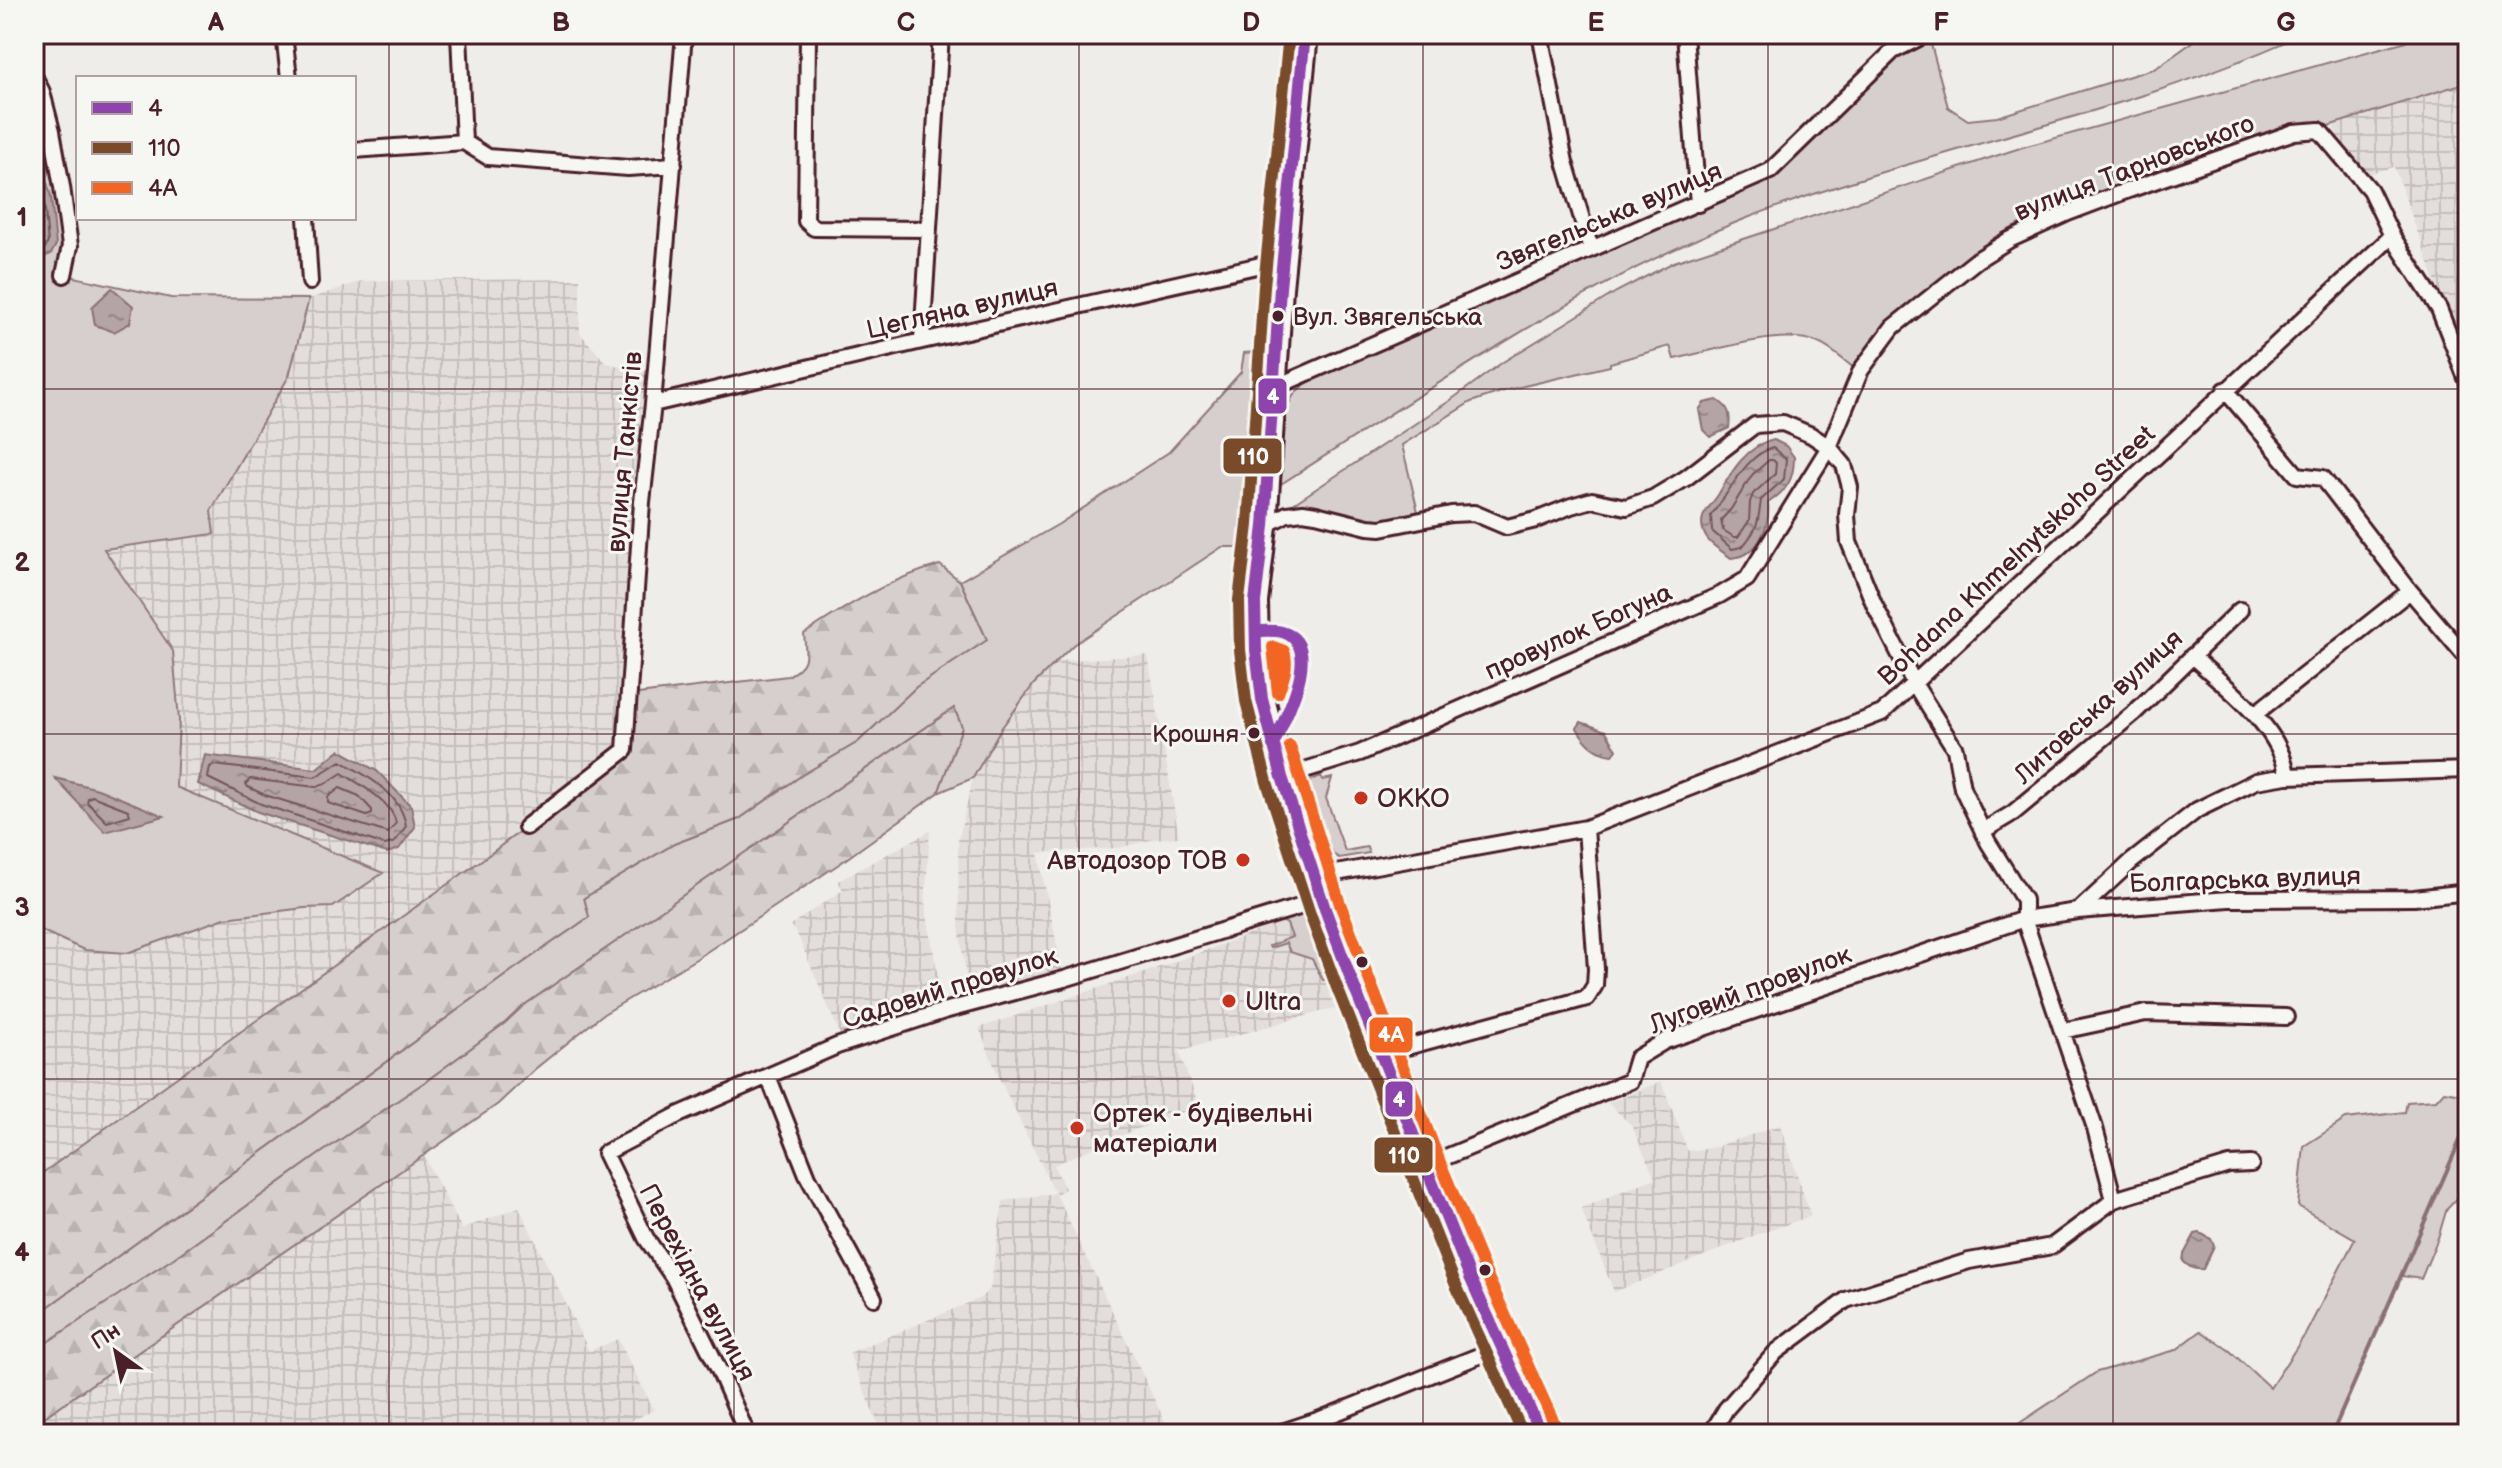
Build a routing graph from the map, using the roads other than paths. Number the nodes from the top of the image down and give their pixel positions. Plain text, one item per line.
1 (284, 34) edge
2 (459, 34) edge
3 (684, 34) edge
4 (808, 34) edge
5 (941, 34) edge
6 (1305, 34) edge
7 (1540, 34) edge
8 (1685, 34) edge
9 (1927, 34) edge
10 (34, 76) edge
11 (289, 76) edge
12 (464, 142) junction
13 (356, 150) edge
14 (674, 165) junction
15 (1698, 204) junction
16 (306, 220) edge
17 (928, 229) junction
18 (2392, 236) junction
19 (1591, 249) junction
20 (1283, 260) junction
21 (64, 275) dead end
22 (310, 282) dead end
23 (922, 341) junction
24 (2468, 378) edge
25 (1273, 388) junction
26 (2225, 390) junction
27 (653, 404) junction
28 (1829, 447) junction
29 (1264, 526) junction
30 (2410, 591) junction
31 (2240, 610) dead end
32 (2192, 656) junction
33 (2468, 659) edge
34 (1915, 685) junction
35 (2255, 714) junction
36 (2468, 770) edge
37 (2287, 776) junction
38 (1282, 777) junction
39 (526, 827) dead end
40 (1586, 828) junction
41 (1983, 831) junction
42 (1314, 877) junction
43 (2468, 892) edge
44 (1322, 900) junction
45 (2078, 911) junction
46 (2024, 919) junction
47 (2286, 1017) dead end
48 (2062, 1031) junction
49 (1381, 1054) junction
50 (768, 1076) junction
51 (605, 1153) joint
52 (2251, 1164) dead end
53 (1424, 1166) junction
54 (2114, 1200) junction
55 (874, 1298) dead end
56 (1501, 1347) junction
57 (747, 1434) edge
58 (1276, 1434) edge
59 (1541, 1434) edge
60 (1711, 1434) edge

1 - 11 street
2 - 12 street
3 - 14 street, вулиця Танкістів
4 - 17 street
5 - 17 street
6 - 20 highway
7 - 19 street
8 - 15 street
9 - 15 street, Звягельська вулиця
10 - 21 street
12 - 13 street
12 - 14 street
14 - 27 street, вулиця Танкістів
15 - 19 street, Звягельська вулиця
16 - 22 street
17 - 23 street
18 - 24 street
18 - 26 street, Bohdana Khmelnytskoho Street
18 - 28 street, вулиця Тарновського
19 - 25 street, Звягельська вулиця
20 - 23 street, Цегляна вулиця
20 - 25 highway
23 - 27 street, Цегляна вулиця
25 - 29 highway
26 - 30 street
26 - 34 street, Bohdana Khmelnytskoho Street
27 - 39 street, вулиця Танкістів
28 - 29 street
28 - 34 street
28 - 38 street, провулок Богуна
29 - 38 highway
30 - 33 street
30 - 35 street
31 - 32 street, Литовська вулиця
32 - 35 street
32 - 41 street, Литовська вулиця
34 - 40 street, Bohdana Khmelnytskoho Street
34 - 41 street
35 - 37 street
36 - 37 street
37 - 45 street
38 - 42 highway
40 - 42 street, Bohdana Khmelnytskoho Street
40 - 49 street
41 - 46 street
42 - 44 highway
43 - 45 street, Болгарська вулиця
44 - 49 highway
44 - 50 street, Садовий провулок
45 - 46 street, Болгарська вулиця
46 - 48 street
46 - 53 street, Луговий провулок
47 - 48 street
48 - 54 street
49 - 53 highway
50 - 51 street, Садовий провулок
50 - 55 street
51 - 57 street, Перехідна вулиця
52 - 54 street
53 - 56 highway
54 - 60 street
56 - 58 street
56 - 59 highway

